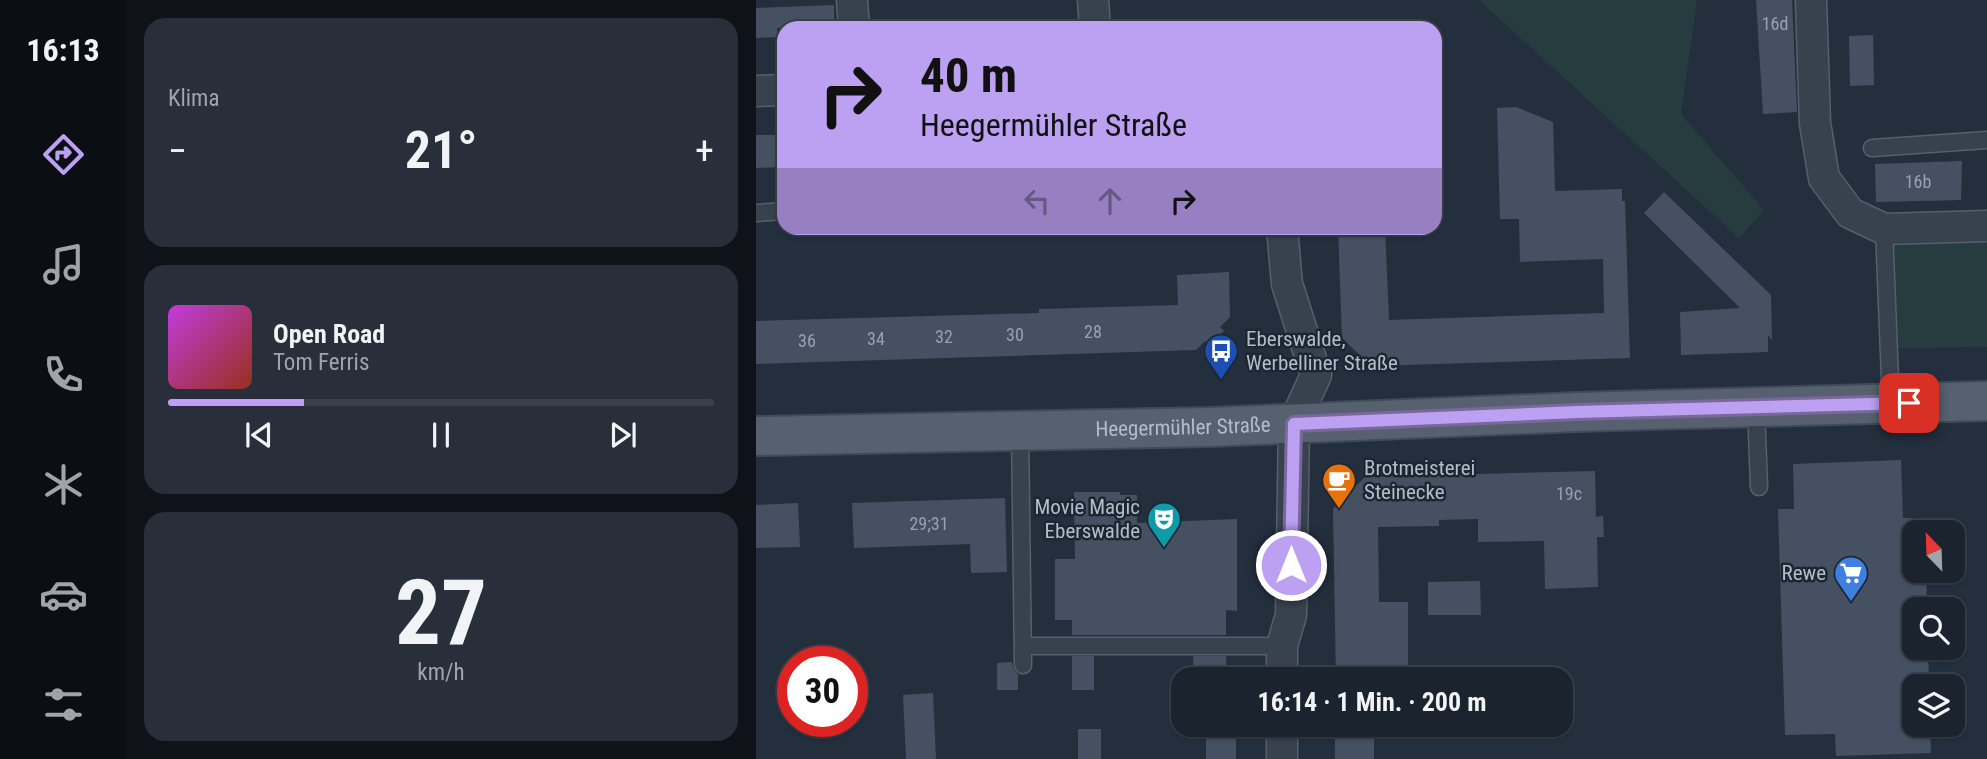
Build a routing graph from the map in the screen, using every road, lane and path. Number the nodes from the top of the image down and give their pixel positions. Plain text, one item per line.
1 (852, 0) edge
2 (1093, 0) edge
3 (1811, 0) edge
4 (853, 21) edge
5 (1094, 21) edge
6 (777, 90) edge
7 (756, 91) edge
8 (1987, 140) edge
9 (1872, 148) dead end
10 (777, 212) edge
11 (756, 213) edge
12 (1987, 226) edge
13 (1884, 229) junction
14 (1283, 235) edge
15 (1987, 401) edge
16 (1891, 404) junction
17 (1756, 407) junction
18 (1294, 424) junction
19 (1020, 430) junction
20 (756, 436) edge
21 (1759, 487) dead end
22 (1023, 646) junction
23 (1282, 646) junction
24 (1024, 665) dead end
25 (1282, 667) edge
26 (1282, 737) edge
27 (1282, 759) edge

1 - 4 street
2 - 5 street
3 - 13 street
6 - 7 street
8 - 9 lane
10 - 11 lane
12 - 13 street
13 - 16 lane
14 - 18 street
15 - 16 main road, Heegermühler Straße
16 - 17 main road, Heegermühler Straße
17 - 18 main road, Heegermühler Straße
17 - 21 lane
18 - 19 main road, Heegermühler Straße
18 - 23 street
19 - 20 main road, Heegermühler Straße
19 - 22 lane
22 - 23 lane
22 - 24 lane
23 - 25 street
26 - 27 street

